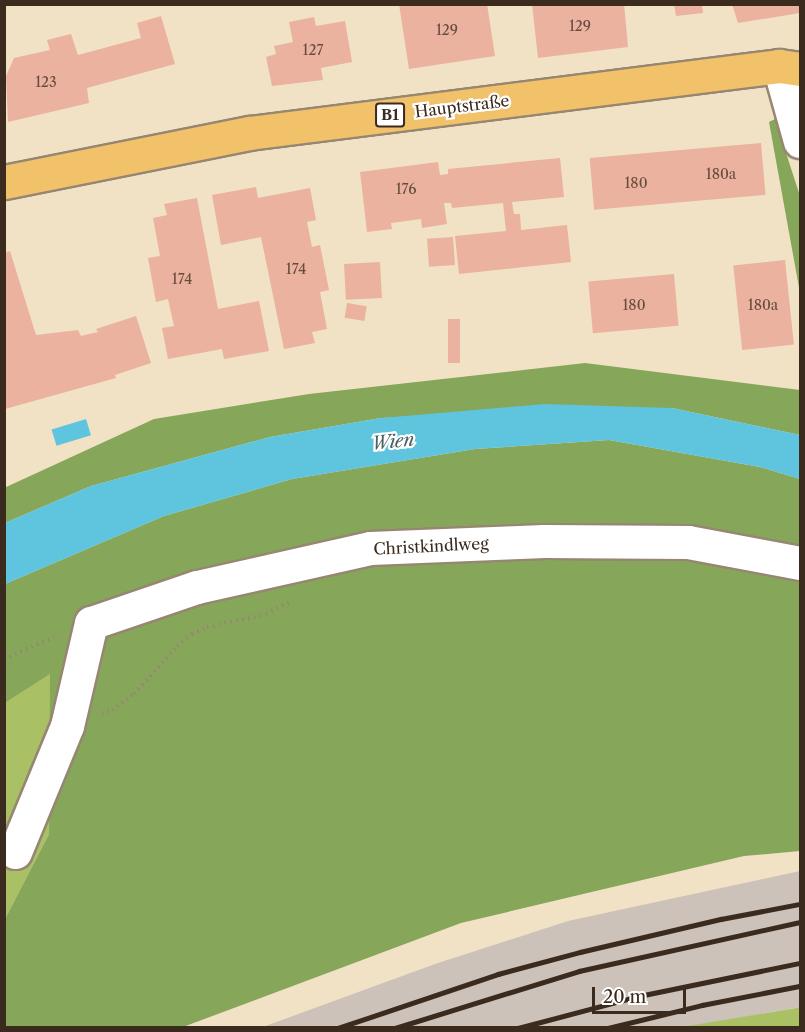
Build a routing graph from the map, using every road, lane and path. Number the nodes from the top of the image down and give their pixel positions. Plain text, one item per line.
1 (794, 64) edge
2 (801, 141) edge
3 (4, 182) edge
4 (801, 563) edge
5 (295, 600) dead end
6 (92, 623) junction
7 (4, 659) edge
8 (72, 709) junction
9 (15, 852) dead end

1 - 2 lane
1 - 3 main road, Hauptstraße / B1
4 - 6 lane, Christkindlweg
5 - 8 path
6 - 7 path
6 - 8 lane
8 - 9 lane

